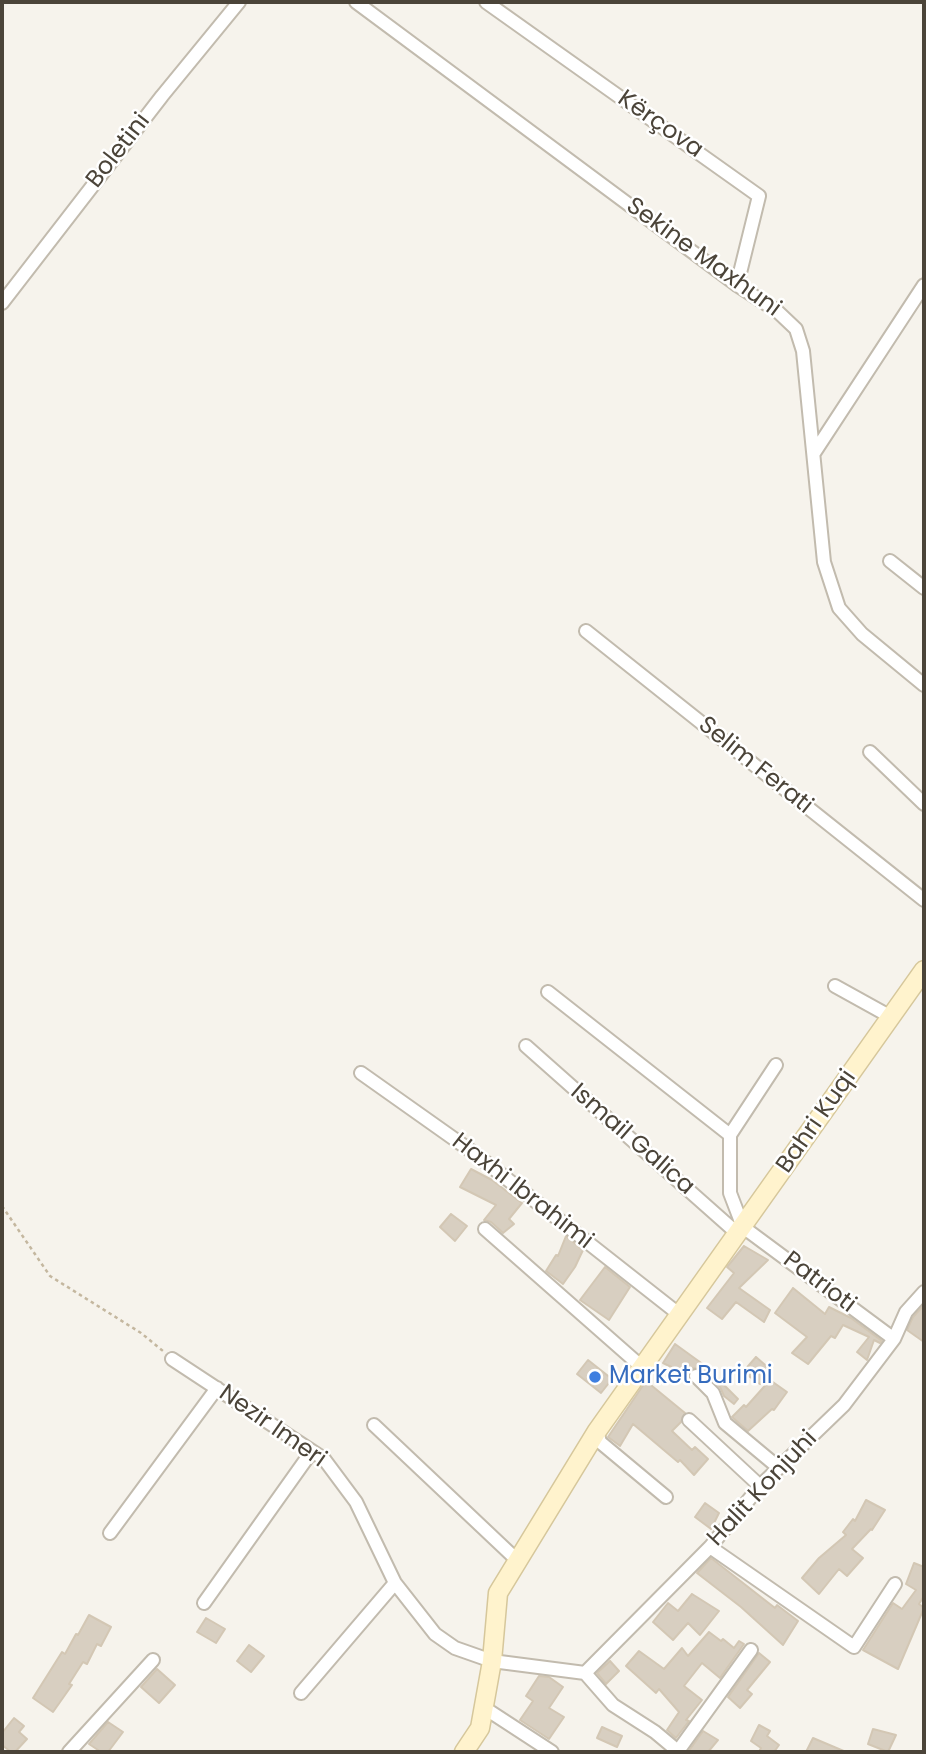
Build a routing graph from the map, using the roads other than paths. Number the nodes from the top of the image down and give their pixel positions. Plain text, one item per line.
1 (239, 2) edge
2 (356, 2) edge
3 (486, 2) edge
4 (737, 285) junction
5 (924, 285) edge
6 (2, 303) edge
7 (814, 453) junction
8 (890, 561) dead end
9 (924, 588) edge
10 (586, 631) dead end
11 (924, 685) edge
12 (870, 752) dead end
13 (924, 804) edge
14 (924, 900) edge
15 (924, 970) edge
16 (835, 986) dead end
17 (548, 992) dead end
18 (891, 1017) junction
19 (526, 1046) dead end
20 (776, 1065) dead end
21 (361, 1073) dead end
22 (730, 1135) junction
23 (485, 1229) dead end
24 (741, 1230) junction
25 (924, 1292) edge
26 (680, 1315) junction
27 (894, 1339) junction
28 (173, 1359) road end
29 (643, 1368) junction
30 (696, 1376) dead end
31 (217, 1388) junction
32 (689, 1420) dead end
33 (374, 1425) dead end
34 (597, 1431) junction
35 (313, 1451) junction
36 (779, 1468) junction
37 (760, 1486) junction
38 (666, 1497) dead end
39 (110, 1532) dead end
40 (710, 1546) junction
41 (518, 1561) junction
42 (395, 1583) junction
43 (895, 1584) dead end
44 (204, 1604) dead end
45 (751, 1650) dead end
46 (153, 1660) dead end
47 (492, 1661) junction
48 (584, 1673) junction
49 (301, 1693) dead end
50 (484, 1707) junction
51 (69, 1752) edge
52 (464, 1752) edge
53 (552, 1752) edge
54 (678, 1752) edge

1 - 6 street, Boletini
2 - 4 street, Sekine Maxhuni
3 - 4 street, Kërçova
4 - 7 street, Sekine Maxhuni
5 - 7 street
7 - 11 street, Sekine Maxhuni
8 - 9 street
10 - 14 street, Selim Ferati
12 - 13 street
15 - 18 street, Bahri Kuqi
16 - 18 street
17 - 22 street
18 - 24 street, Bahri Kuqi
19 - 24 street, Ismail Galica
20 - 22 street
21 - 26 street, Haxhi Ibrahimi
22 - 24 street
23 - 29 street
24 - 26 street, Bahri Kuqi
24 - 27 street, Patrioti
25 - 27 street, Halit Konjuhi
26 - 29 street, Bahri Kuqi
27 - 36 street, Halit Konjuhi
28 - 31 street, Nezir Imeri
29 - 34 street, Bahri Kuqi
30 - 36 street
31 - 35 street, Nezir Imeri
31 - 39 street
32 - 37 street
33 - 41 street
34 - 38 street
34 - 41 street, Bahri Kuqi
35 - 42 street, Nezir Imeri
35 - 44 street
36 - 37 street, Halit Konjuhi
37 - 40 street, Halit Konjuhi
40 - 43 street
40 - 48 street, Halit Konjuhi
41 - 47 street, Bahri Kuqi
42 - 47 street, Nezir Imeri
42 - 49 street
45 - 54 street
46 - 51 street
47 - 48 street, Nezir Imeri
47 - 50 street, Bahri Kuqi
48 - 54 street
50 - 52 street, Bahri Kuqi
50 - 53 street

